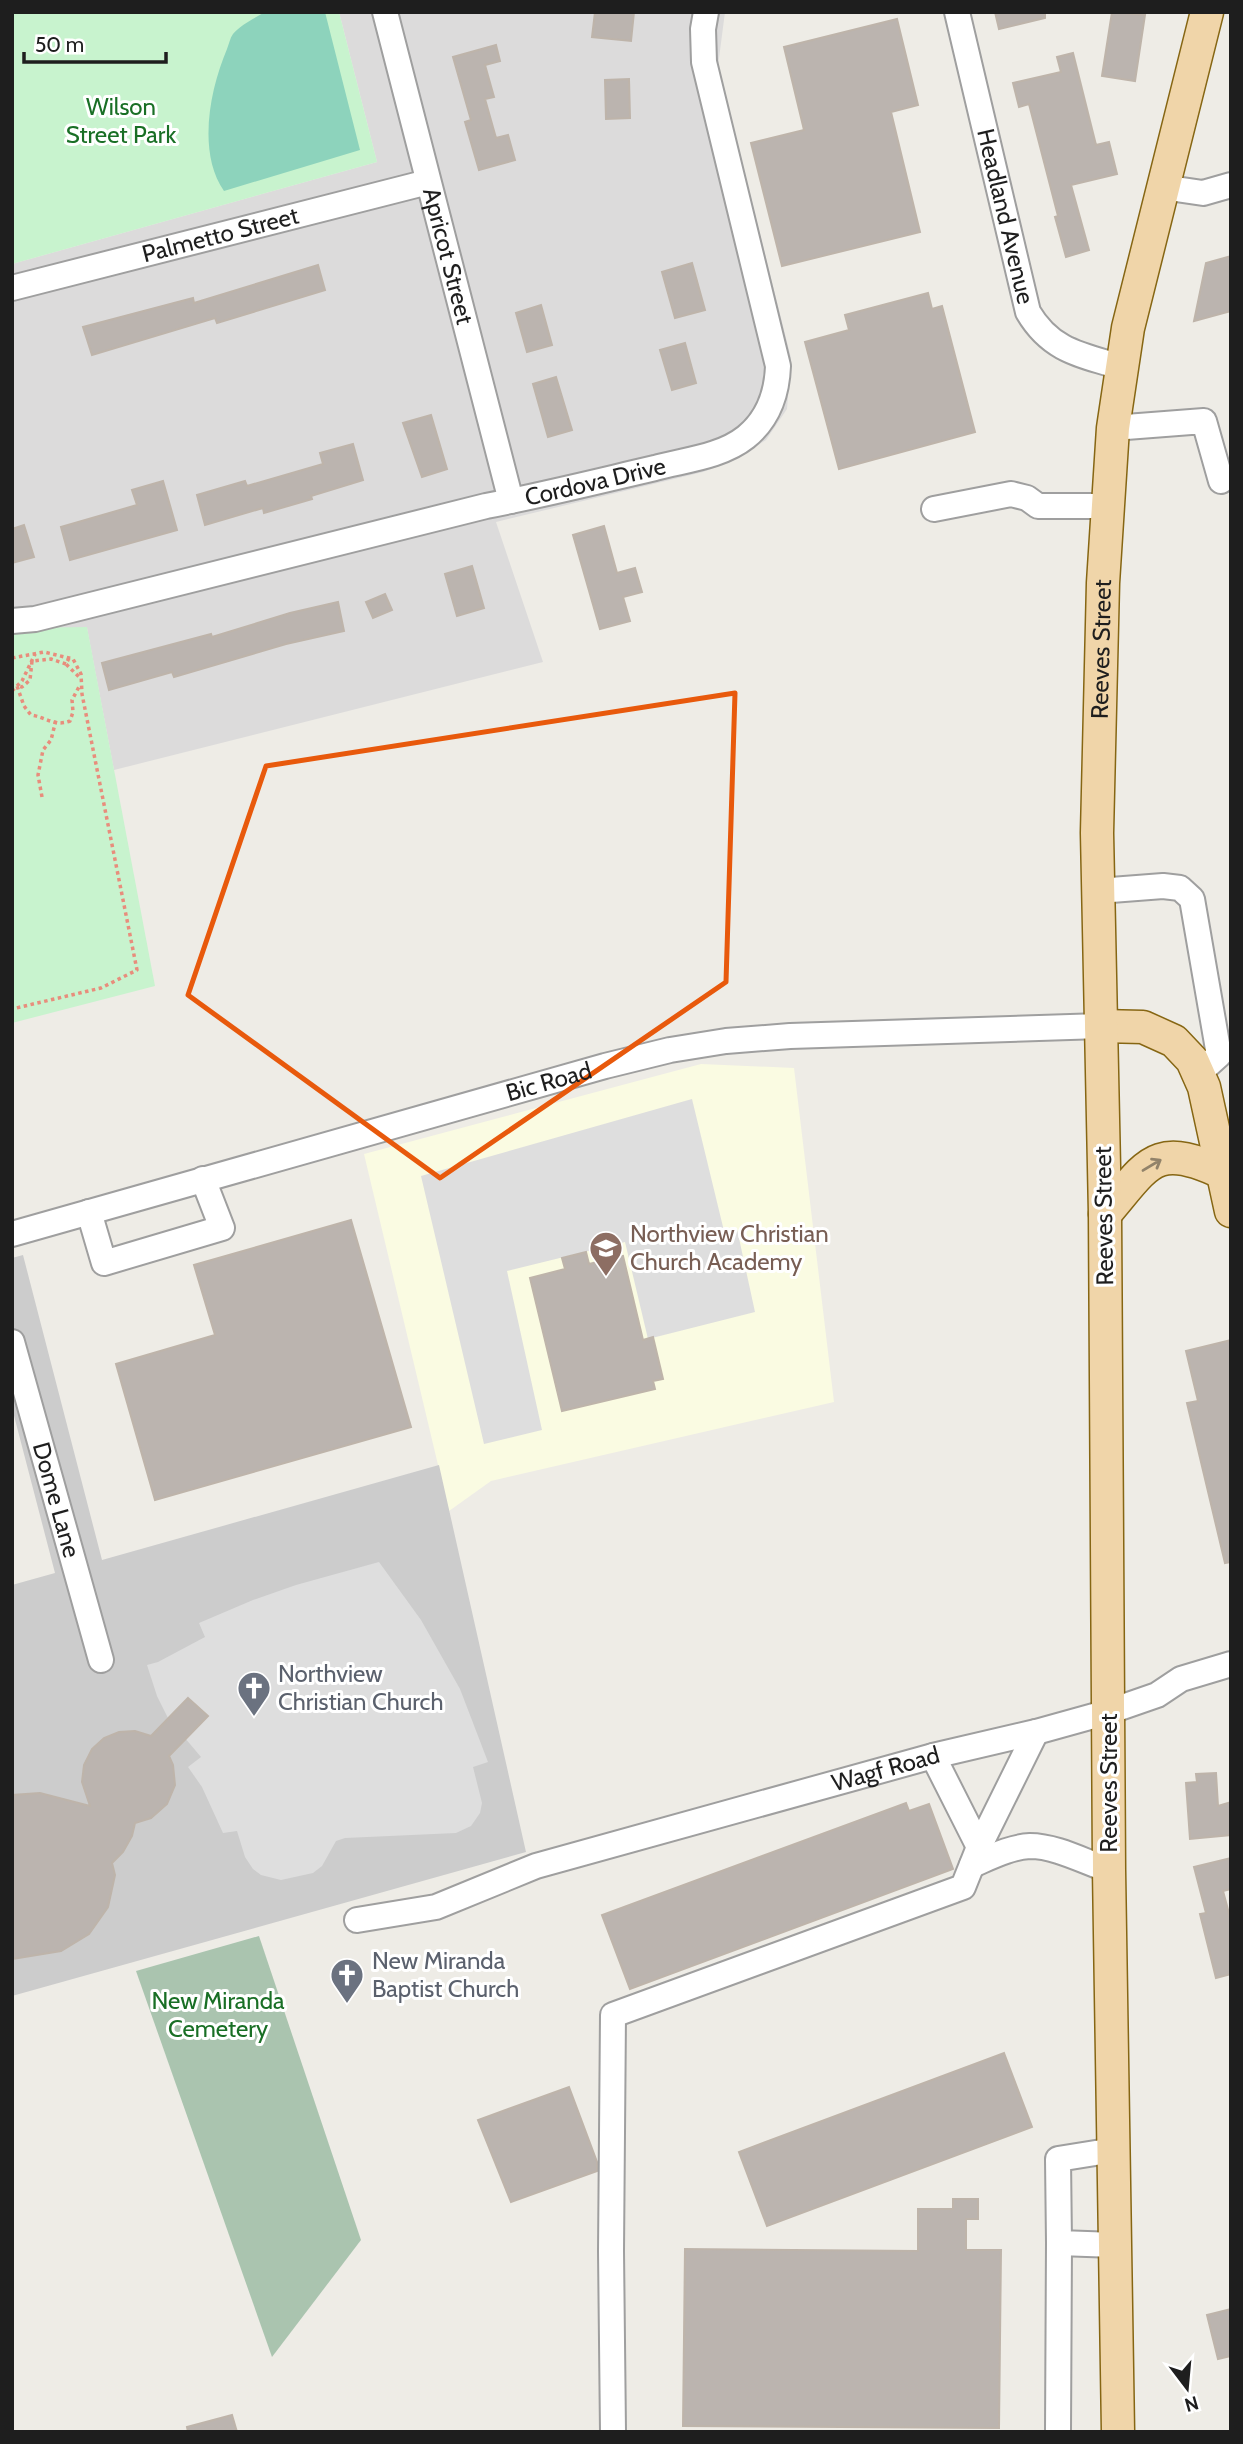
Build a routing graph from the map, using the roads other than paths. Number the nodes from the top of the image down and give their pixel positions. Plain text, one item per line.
1 (385, 12) edge
2 (706, 12) edge
3 (957, 12) edge
4 (1208, 12) edge
5 (428, 182) junction
6 (1231, 186) edge
7 (1162, 187) junction
8 (12, 288) edge
9 (1121, 367) junction
10 (1113, 428) junction
11 (1221, 481) dead end
12 (511, 501) junction
13 (1107, 506) junction
14 (934, 509) dead end
15 (12, 621) edge
16 (1098, 891) junction
17 (1101, 1026) junction
18 (1199, 1073) junction
19 (1223, 1173) junction
20 (203, 1180) junction
21 (1231, 1211) edge
22 (89, 1212) junction
23 (1105, 1214) junction
24 (12, 1234) edge
25 (12, 1342) edge
26 (101, 1660) dead end
27 (1231, 1664) edge
28 (1108, 1712) junction
29 (1036, 1732) junction
30 (933, 1756) junction
31 (975, 1856) junction
32 (1109, 1870) junction
33 (357, 1920) dead end
34 (1114, 2150) junction
35 (1059, 2243) junction
36 (1115, 2245) junction
37 (613, 2432) edge
38 (1058, 2432) edge
39 (1118, 2432) edge

1 - 5 street, Apricot Street
2 - 12 street, Cordova Drive
3 - 9 street, Headland Avenue
4 - 7 main road, Reeves Street
5 - 8 street, Palmetto Street
5 - 12 street, Apricot Street
6 - 7 street
7 - 9 main road, Reeves Street
9 - 10 main road, Reeves Street
10 - 11 street
10 - 13 main road, Reeves Street
12 - 15 street, Cordova Drive
13 - 14 street
13 - 16 main road, Reeves Street
16 - 17 main road, Reeves Street
16 - 18 street
17 - 18 main road
17 - 20 street, Bic Road
17 - 23 main road, Reeves Street
18 - 19 main road
19 - 21 main road
23 -> 19 main road
20 - 22 street, Bic Road
20 - 22 street
22 - 24 street, Bic Road
23 - 28 main road, Reeves Street
25 - 26 street, Dome Lane
27 - 28 street, Wagf Road
28 - 29 street, Wagf Road
28 - 32 main road, Reeves Street
29 - 30 street, Wagf Road
29 - 31 street
30 - 31 street
30 - 33 street, Wagf Road
31 - 32 street
31 - 37 street
32 - 34 main road, Reeves Street
34 - 35 street
34 - 36 main road, Reeves Street
35 - 36 street
35 - 38 street
36 - 39 main road, Reeves Street

